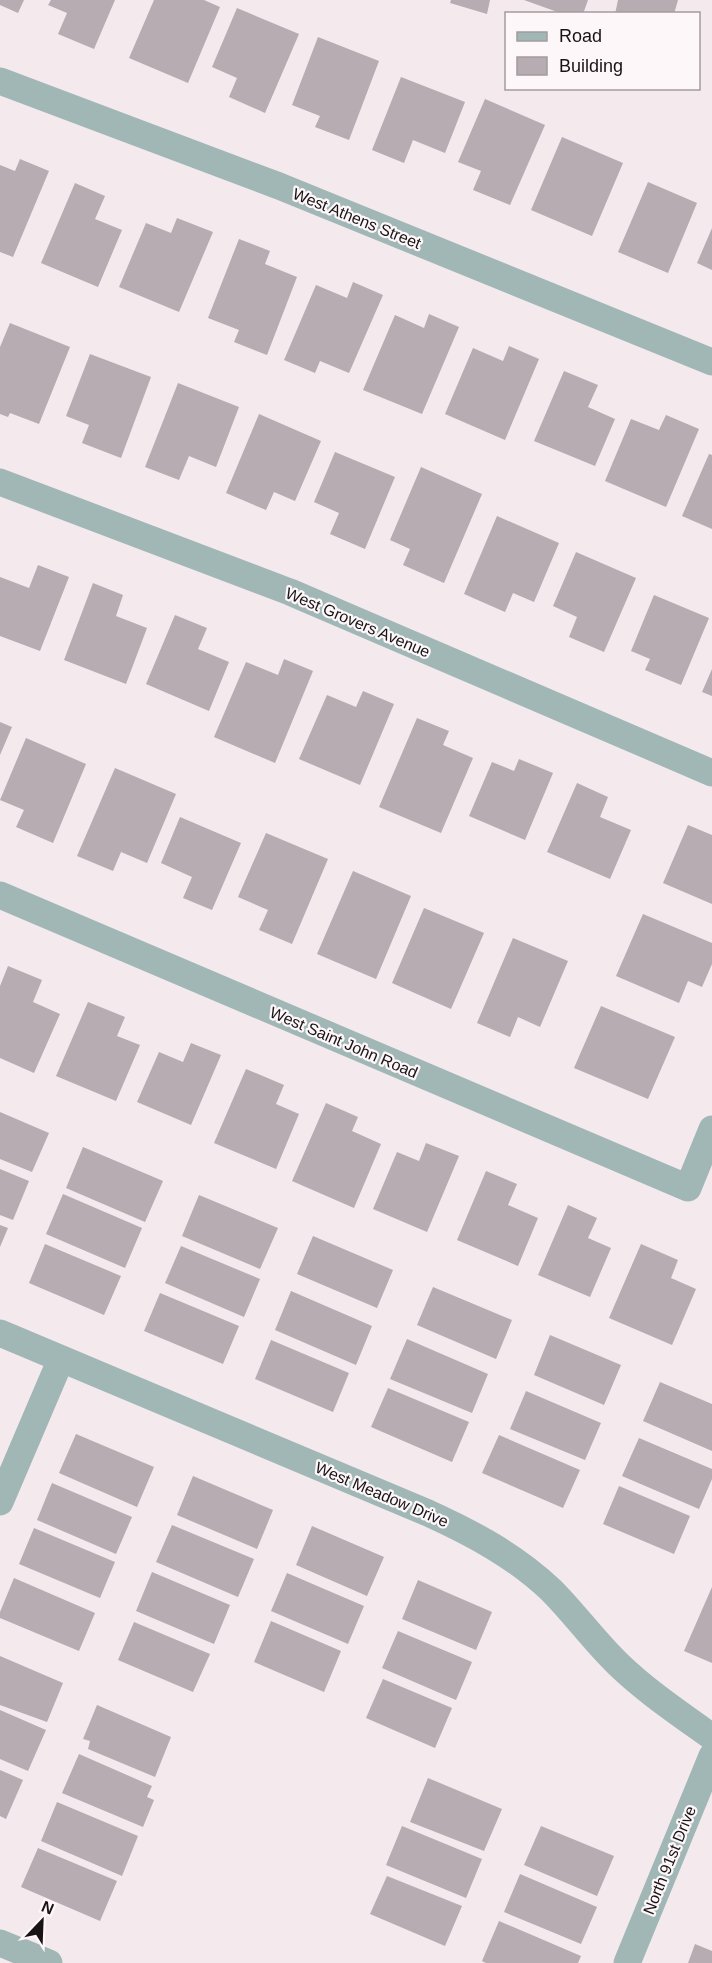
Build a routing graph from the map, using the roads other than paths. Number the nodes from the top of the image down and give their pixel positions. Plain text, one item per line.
1 (0, 81) edge
2 (712, 362) edge
3 (0, 482) edge
4 (712, 773) edge
5 (0, 895) edge
6 (712, 1129) edge
7 (0, 1333) edge
8 (61, 1359) junction
9 (0, 1502) edge
10 (712, 1737) edge
11 (712, 1756) edge
12 (0, 1943) edge
13 (49, 1963) edge
14 (627, 1963) edge

1 - 2 street, West Athens Street
3 - 4 street, West Grovers Avenue
5 - 6 street, West Saint John Road
7 - 8 street, West Meadow Drive
8 - 9 street
8 - 10 street, West Meadow Drive
11 - 14 street, North 91st Drive
12 - 13 street

